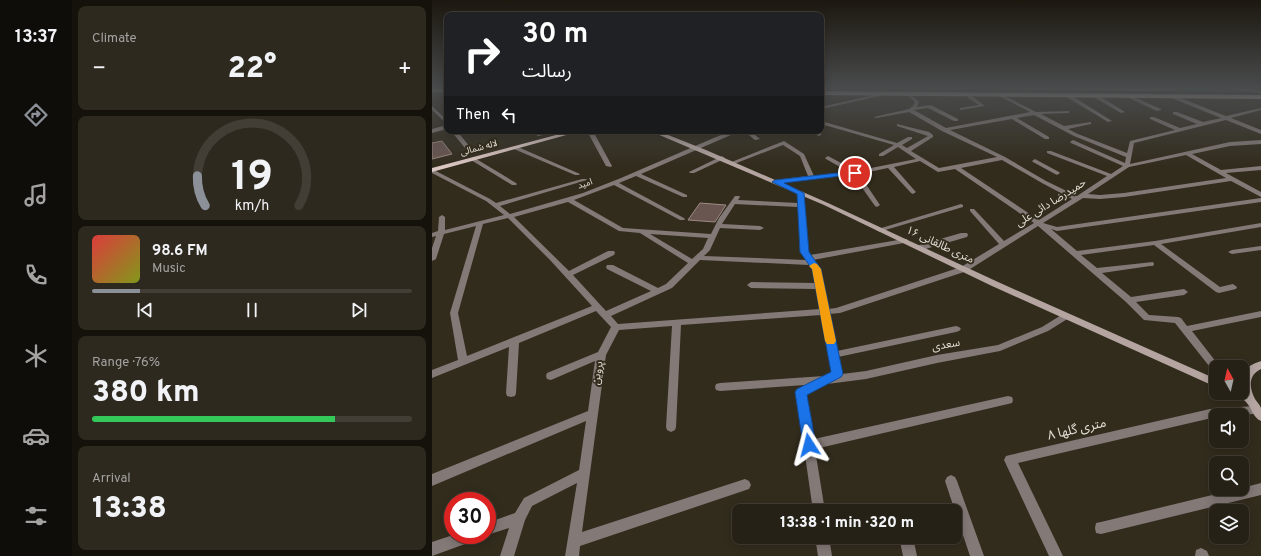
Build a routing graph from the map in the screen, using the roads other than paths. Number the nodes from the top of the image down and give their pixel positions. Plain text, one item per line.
1 (891, 114) edge
2 (917, 114) edge
3 (944, 114) edge
4 (1030, 114) edge
5 (1037, 114) edge
6 (1098, 114) edge
7 (1177, 114) edge
8 (1218, 114) edge
9 (1242, 114) edge
10 (876, 117) dead end
11 (1012, 117) junction
12 (1152, 118) dead end
13 (1227, 118) junction
14 (956, 120) dead end
15 (1110, 121) dead end
16 (824, 123) edge
17 (1089, 123) dead end
18 (1202, 124) junction
19 (899, 125) dead end
20 (444, 128) edge
21 (1063, 128) junction
22 (944, 130) junction
23 (1180, 130) junction
24 (432, 131) edge
25 (1261, 132) edge
26 (456, 134) edge
27 (535, 134) edge
28 (567, 134) edge
29 (592, 134) edge
30 (662, 134) edge
31 (729, 134) edge
32 (751, 134) edge
33 (910, 138) dead end
34 (1047, 138) dead end
35 (757, 139) dead end
36 (1073, 142) dead end
37 (1261, 142) edge
38 (898, 146) junction
39 (695, 147) junction
40 (516, 148) junction
41 (907, 151) junction
42 (1049, 152) dead end
43 (1186, 153) junction
44 (881, 155) dead end
45 (473, 156) junction
46 (1129, 156) junction
47 (722, 158) junction
48 (828, 158) dead end
49 (1003, 158) junction
50 (922, 159) junction
51 (1035, 160) dead end
52 (732, 163) junction
53 (432, 164) edge
54 (609, 166) dead end
55 (890, 166) junction
56 (956, 166) junction
57 (1044, 166) junction
58 (1127, 166) junction
59 (1261, 168) edge
60 (432, 171) edge
61 (692, 172) dead end
62 (1027, 172) junction
63 (1219, 172) junction
64 (855, 173) junction
65 (1057, 173) dead end
66 (577, 174) dead end
67 (637, 174) junction
68 (1112, 176) junction
69 (812, 178) junction
70 (1232, 179) junction
71 (584, 180) dead end
72 (775, 182) junction
73 (614, 183) junction
74 (514, 184) dead end
75 (913, 192) dead end
76 (801, 193) junction
77 (1261, 195) edge
78 (685, 196) dead end
79 (1080, 198) junction
80 (568, 199) junction
81 (1261, 200) edge
82 (801, 204) junction
83 (495, 205) junction
84 (877, 205) dead end
85 (961, 206) dead end
86 (972, 210) dead end
87 (442, 216) dead end
88 (509, 216) junction
89 (682, 219) dead end
90 (480, 223) junction
91 (1039, 223) junction
92 (1261, 225) edge
93 (718, 226) junction
94 (760, 228) dead end
95 (880, 230) junction
96 (640, 232) junction
97 (441, 233) junction
98 (432, 235) edge
99 (964, 235) dead end
100 (713, 236) junction
101 (904, 241) junction
102 (1155, 243) junction
103 (1004, 245) junction
104 (919, 248) junction
105 (1261, 248) edge
106 (1232, 252) dead end
107 (611, 253) dead end
108 (1076, 254) junction
109 (432, 259) edge
110 (695, 261) junction
111 (810, 261) junction
112 (1150, 264) dead end
113 (610, 267) dead end
114 (964, 270) junction
115 (1095, 271) junction
116 (568, 274) junction
117 (751, 284) dead end
118 (820, 286) junction
119 (1232, 287) dead end
120 (657, 291) junction
121 (1184, 292) dead end
122 (1129, 300) junction
123 (598, 307) junction
124 (825, 312) junction
125 (1261, 314) edge
126 (605, 315) junction
127 (1066, 316) junction
128 (677, 323) junction
129 (616, 327) junction
130 (956, 329) dead end
131 (1186, 329) junction
132 (514, 341) junction
133 (601, 355) junction
134 (833, 355) junction
135 (1210, 360) edge
136 (463, 362) junction
137 (1261, 365) edge
138 (1249, 372) edge
139 (432, 374) edge
140 (551, 376) dead end
141 (824, 380) junction
142 (1209, 380) edge
143 (720, 387) dead end
144 (511, 393) dead end
145 (1008, 400) dead end
146 (1249, 400) edge
147 (1258, 413) edge
148 (592, 414) junction
149 (671, 427) dead end
150 (809, 445) junction
151 (584, 473) junction
152 (432, 480) edge
153 (951, 481) dead end
154 (745, 485) dead end
155 (1261, 489) edge
156 (818, 504) edge
157 (519, 518) junction
158 (496, 526) edge
159 (1101, 528) dead end
160 (575, 541) junction
161 (446, 544) edge
162 (823, 544) edge
163 (907, 544) edge
164 (432, 549) edge
165 (507, 556) edge
166 (572, 556) edge
167 (825, 556) edge
168 (910, 556) edge
169 (978, 556) edge
170 (1056, 556) edge

1 - 10 street
2 - 22 street
3 - 14 street
4 - 11 street
5 - 21 street
6 - 15 street
7 - 18 street
8 - 13 street
9 - 13 street
11 - 22 street
11 - 34 street
12 - 23 street
13 - 18 street
13 - 25 street
16 - 38 street
17 - 21 street
18 - 23 street
19 - 41 street
20 - 24 street
21 - 46 street
22 - 49 street
23 - 46 street
26 - 45 street
27 - 45 main road, لاله شمالی
28 - 40 main road, لاله شمالی
29 - 54 street
30 - 39 street, ۱۶ متری طالقانی
31 - 39 street, امید
32 - 35 street
33 - 38 street
36 - 58 street
37 - 43 street
38 - 41 street
38 - 44 street
39 - 47 street, ۱۶ متری طالقانی
39 - 67 street, امید
40 - 45 main road, لاله شمالی
40 - 66 street
41 - 50 street
42 - 68 street
43 - 58 street
43 - 63 street
45 - 53 main road, لاله شمالی
45 - 60 main road, لاله شمالی
45 - 74 street
46 - 58 street
47 - 52 street, ۱۶ متری طالقانی
47 - 61 street
48 - 64 street
49 - 56 street
49 - 62 street
50 - 55 street
50 - 56 street
51 - 57 street
52 - 69 street
52 - 72 street, ۱۶ متری طالقانی
55 - 64 street
55 - 75 street
56 - 91 street
57 - 62 street
57 - 65 street
58 - 68 street, حمیدرضا دائی علی
59 - 63 street
60 - 83 street
62 - 79 street
63 - 70 street
64 - 69 street
64 - 84 street
67 - 73 street, امید
67 - 78 street
68 - 79 street, حمیدرضا دائی علی
69 - 72 street
70 - 77 street
70 - 79 street
71 - 83 street
72 - 76 street, ۱۶ متری طالقانی
73 - 80 street, امید
73 - 89 street
76 - 82 street
76 - 95 street, ۱۶ متری طالقانی
79 - 91 street, حمیدرضا دائی علی
80 - 88 street, امید
80 - 96 street
81 - 91 street
82 - 93 street
82 - 111 street
83 - 88 street
85 - 95 street
86 - 103 street
87 - 97 street
88 - 90 street, امید
88 - 116 street
90 - 97 street, امید
90 - 136 street
91 - 103 street, حمیدرضا دائی علی
91 - 108 street
92 - 102 street
93 - 94 street
93 - 100 street
95 - 101 street, ۱۶ متری طالقانی
96 - 100 street
96 - 110 street
97 - 98 street, امید
97 - 109 street
99 - 104 street
100 - 110 street
101 - 104 street, ۱۶ متری طالقانی
101 - 111 street
102 - 108 street
102 - 119 street
103 - 114 street, حمیدرضا دائی علی
104 - 114 street, ۱۶ متری طالقانی
105 - 106 street
107 - 116 street
108 - 115 street
110 - 111 street
110 - 120 street
111 - 118 street
112 - 115 street
113 - 120 street
114 - 124 street, حمیدرضا دائی علی
114 - 127 street, ۱۶ متری طالقانی
115 - 122 street
116 - 123 street
117 - 118 street
118 - 124 street
120 - 126 street
121 - 122 street
122 - 131 street
123 - 126 street
123 - 132 street
124 - 128 street, حمیدرضا دائی علی
124 - 134 street
125 - 131 street
126 - 129 street
127 - 141 street, سعدی
127 - 142 street, ۱۶ متری طالقانی
128 - 129 street, حمیدرضا دائی علی
128 - 149 street
129 - 133 street, پروین
130 - 134 street
131 - 135 street
132 - 136 street
132 - 144 street
133 - 140 street
133 - 148 street, پروین
134 - 141 street
136 - 139 street
137 - 138 street
141 - 143 street, سعدی
141 - 150 street
145 - 150 street
146 - 147 street
147 - 170 street, ۸ متری گلها
148 - 151 street, پروین
148 - 152 street
150 - 156 street
151 - 157 street
151 - 160 street, پروین
153 - 169 street
154 - 160 street
155 - 159 street
157 - 158 street
157 - 165 street
160 - 166 street, پروین
161 - 164 street
162 - 167 street
163 - 168 street

